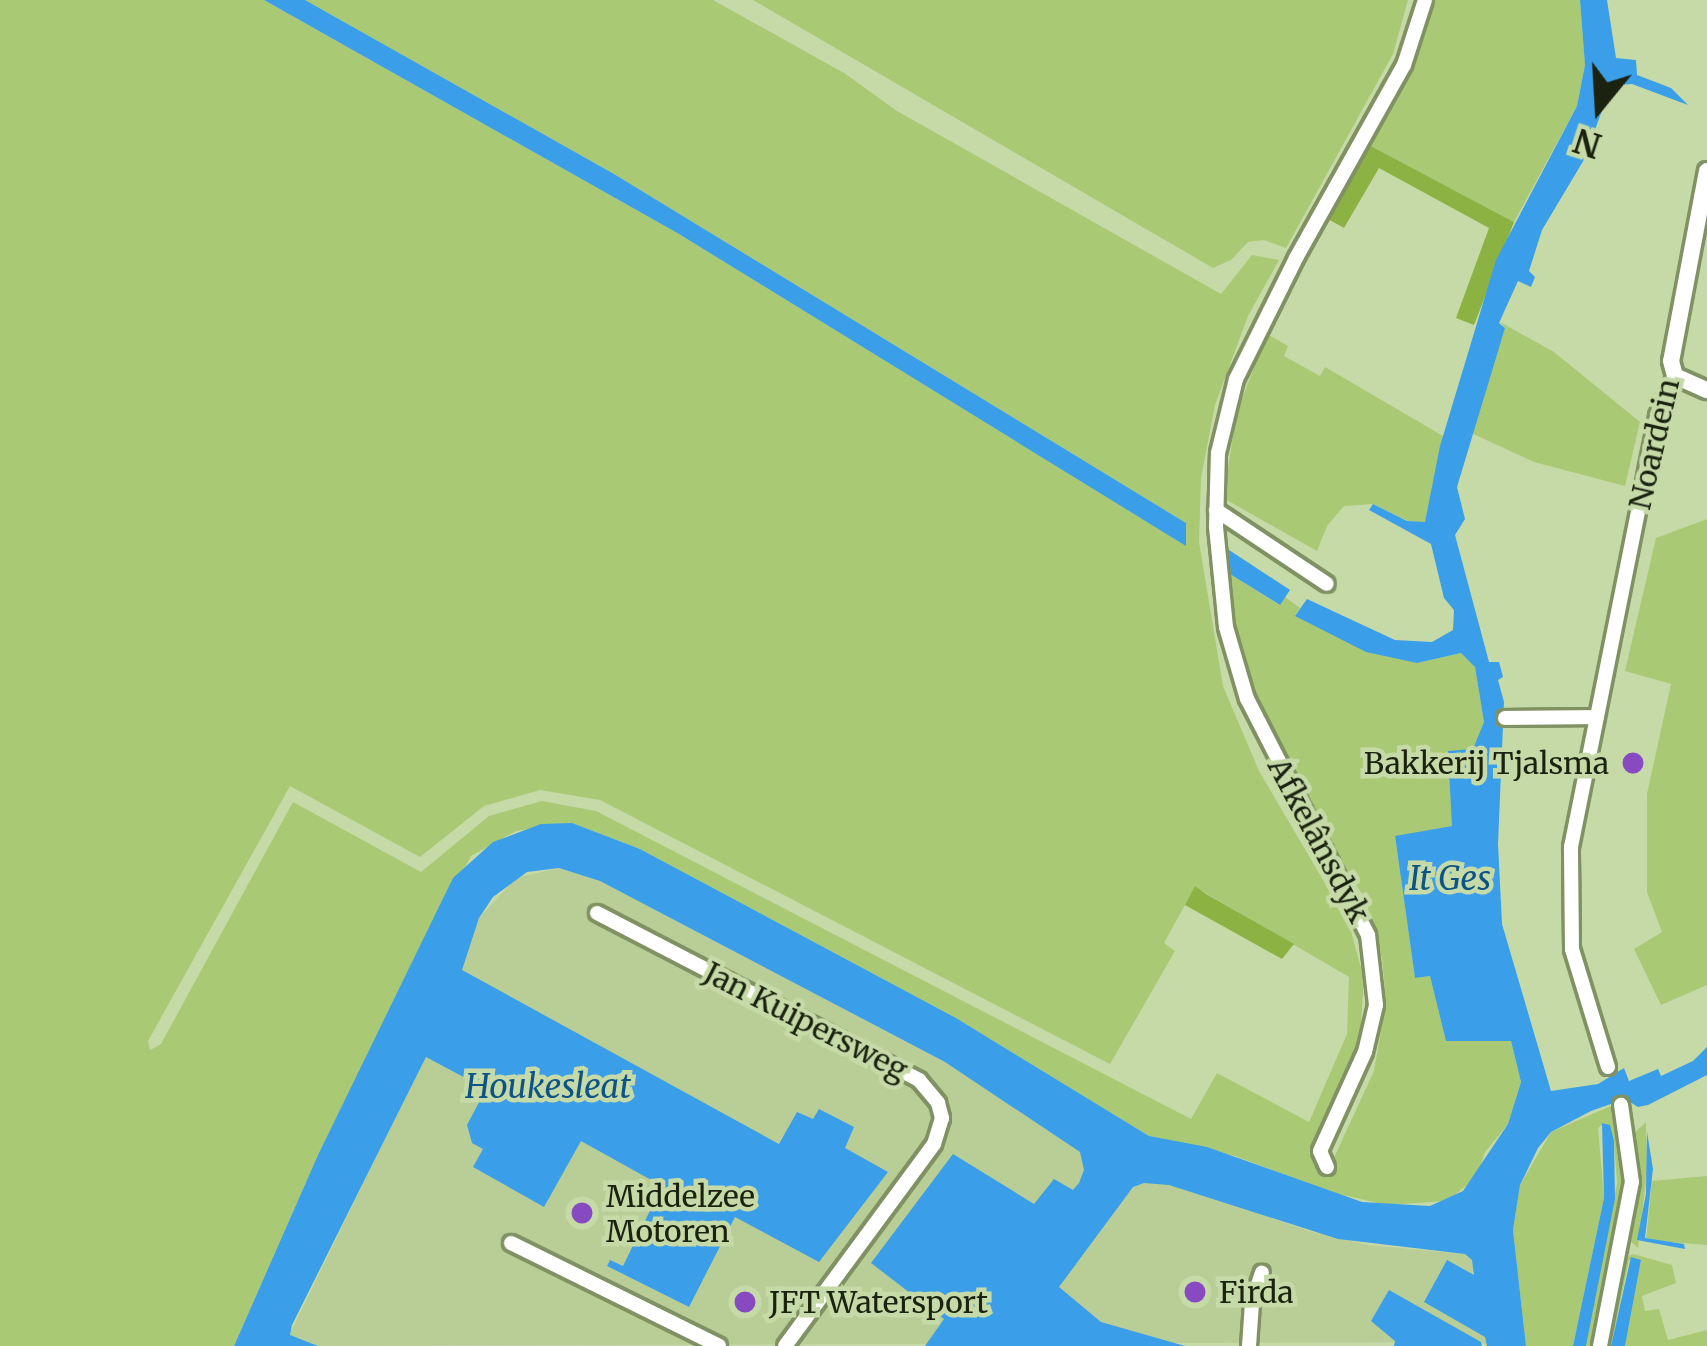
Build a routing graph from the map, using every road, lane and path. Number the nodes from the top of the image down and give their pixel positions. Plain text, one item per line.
1 (1425, 0) edge
2 (1707, 170) edge
3 (1675, 376) junction
4 (1707, 389) edge
5 (1216, 510) junction
6 (1327, 584) dead end
7 (1597, 717) junction
8 (1505, 718) dead end
9 (597, 913) dead end
10 (1608, 1067) dead end
11 (1621, 1105) dead end
12 (1327, 1167) dead end
13 (511, 1244) dead end
14 (1262, 1274) dead end
15 (719, 1346) edge
16 (784, 1346) edge
17 (1249, 1346) edge
18 (1600, 1346) edge

1 - 5 street, Afkelânsdyk
2 - 3 street, Noardein
3 - 4 street
3 - 7 street, Noardein
5 - 6 street
5 - 12 street, Afkelânsdyk
7 - 8 street
7 - 10 street, Noardein
9 - 16 street, Jan Kuipersweg
11 - 18 street
13 - 15 street
14 - 17 street

